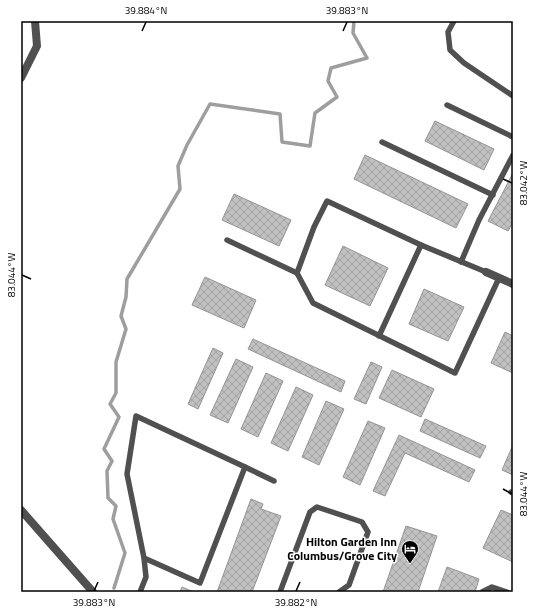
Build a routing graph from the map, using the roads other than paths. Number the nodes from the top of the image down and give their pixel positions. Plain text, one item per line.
1 (35, 21) edge
2 (454, 21) edge
3 (21, 78) edge
4 (513, 96) edge
5 (447, 105) dead end
6 (513, 137) edge
7 (382, 142) dead end
8 (513, 155) edge
9 (493, 195) junction
10 (227, 240) dead end
11 (421, 246) junction
12 (460, 262) junction
13 (486, 272) joint
14 (297, 273) junction
15 (499, 278) junction
16 (513, 284) edge
17 (379, 336) junction
18 (245, 467) junction
19 (274, 481) dead end
20 (21, 510) edge
21 (144, 558) junction
22 (93, 592) edge
23 (140, 592) edge
24 (280, 592) edge
25 (339, 592) edge
26 (482, 592) edge
27 (507, 592) edge

1 - 3 street
2 - 4 lane
5 - 6 lane
7 - 9 lane
8 - 9 lane
9 - 12 lane
10 - 14 lane
11 - 12 lane
11 - 14 lane
11 - 17 lane
12 - 13 lane
13 - 15 street
14 - 17 lane
15 - 16 street
15 - 17 lane
18 - 19 lane
18 - 21 lane
18 - 21 lane
20 - 22 street
21 - 23 lane
24 - 25 lane
26 - 27 lane

